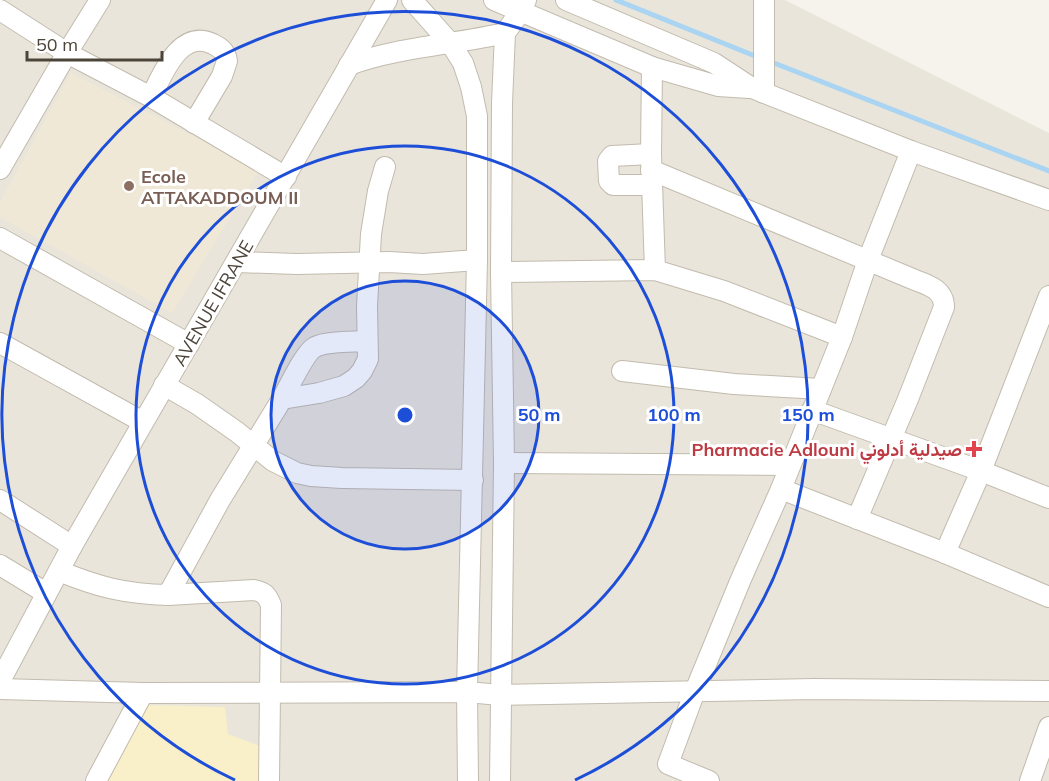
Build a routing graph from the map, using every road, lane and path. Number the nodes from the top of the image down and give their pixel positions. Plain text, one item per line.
1 (100, 0) edge
2 (387, 0) edge
3 (412, 0) edge
4 (494, 0) edge
5 (566, 0) edge
6 (764, 0) edge
7 (523, 6) edge
8 (0, 10) edge
9 (505, 33) junction
10 (451, 44) junction
11 (67, 53) junction
12 (349, 65) junction
13 (652, 67) junction
14 (758, 91) junction
15 (151, 97) junction
16 (194, 123) junction
17 (911, 151) junction
18 (385, 167) dead end
19 (0, 169) edge
20 (651, 169) junction
21 (286, 177) junction
22 (1049, 200) edge
23 (0, 238) edge
24 (477, 260) junction
25 (868, 260) junction
26 (237, 262) junction
27 (369, 262) junction
28 (656, 270) junction
29 (501, 272) junction
30 (1049, 296) edge
31 (842, 337) junction
32 (367, 341) junction
33 (0, 343) edge
34 (189, 344) junction
35 (622, 371) dead end
36 (164, 385) junction
37 (821, 389) junction
38 (282, 399) junction
39 (812, 410) junction
40 (143, 422) junction
41 (890, 440) junction
42 (254, 446) junction
43 (504, 464) junction
44 (789, 465) junction
45 (981, 471) junction
46 (473, 480) junction
47 (781, 489) junction
48 (1049, 498) edge
49 (0, 500) edge
50 (857, 519) junction
51 (72, 546) junction
52 (945, 553) junction
53 (0, 565) edge
54 (59, 571) junction
55 (46, 593) junction
56 (168, 595) junction
57 (1049, 597) edge
58 (0, 681) edge
59 (0, 689) edge
60 (695, 691) junction
61 (1049, 691) edge
62 (467, 692) junction
63 (143, 693) junction
64 (270, 693) junction
65 (500, 695) junction
66 (1049, 727) edge
67 (664, 773) edge
68 (96, 781) edge
69 (269, 781) edge
70 (468, 781) edge
71 (500, 781) edge
72 (709, 781) edge
73 (1030, 781) edge

1 - 11 street
2 - 12 street, AVENUE IFRANE
3 - 10 street
4 - 7 street
5 - 14 street
6 - 14 street
7 - 9 street
7 - 13 street
8 - 11 street
9 - 10 street
9 - 29 street
10 - 12 street
10 - 24 street
11 - 15 street
11 - 19 street
12 - 21 street, AVENUE IFRANE
13 - 14 street
13 - 20 street
14 - 17 street
15 - 16 street
15 - 16 street
16 - 21 street
17 - 22 street
17 - 25 street
18 - 27 street
20 - 25 street
20 - 28 street
21 - 26 street, AVENUE IFRANE
23 - 34 street
24 - 27 street
24 - 46 street
25 - 31 street
25 - 41 street
26 - 27 street
26 - 34 street, AVENUE IFRANE
27 - 32 street
28 - 29 street
28 - 31 street
29 - 43 street
30 - 45 street
31 - 37 street
32 - 38 street
32 - 38 street
33 - 40 street
34 - 36 street, AVENUE IFRANE
35 - 37 street
36 - 40 street, AVENUE IFRANE
36 - 42 street
37 - 39 street
38 - 42 street
39 - 41 street
39 - 44 street
40 - 51 street, AVENUE IFRANE
41 - 45 street
41 - 50 street
42 - 46 street
42 - 56 street
43 - 44 street
43 - 65 street
44 - 47 street
45 - 48 street
45 - 52 street
46 - 62 street
47 - 50 street
47 - 60 street
49 - 51 street
50 - 52 street
51 - 54 street, AVENUE IFRANE
52 - 57 street
53 - 55 street
54 - 55 street, AVENUE IFRANE
54 - 56 street
55 - 58 street, AVENUE IFRANE
56 - 64 street
59 - 63 street
60 - 61 street
60 - 65 street
60 - 67 street
62 - 64 street
62 - 65 street
62 - 70 street
63 - 64 street
63 - 68 street
64 - 69 street
65 - 71 street
66 - 73 street
67 - 72 street

